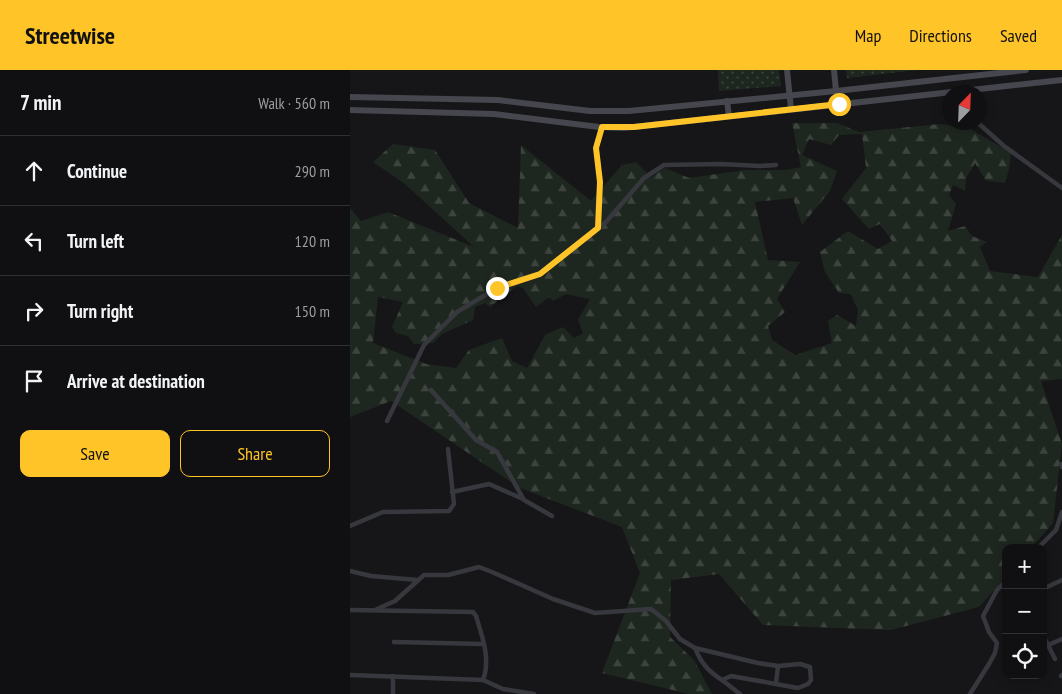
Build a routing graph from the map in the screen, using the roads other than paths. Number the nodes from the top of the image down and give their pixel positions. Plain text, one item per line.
1 (787, 70) edge
2 (834, 70) edge
3 (1026, 70) edge
4 (1062, 80) edge
5 (987, 88) edge
6 (836, 91) junction
7 (942, 93) edge
8 (789, 96) junction
9 (350, 97) edge
10 (728, 101) junction
11 (839, 104) junction
12 (790, 109) junction
13 (350, 110) edge
14 (729, 116) junction
15 (602, 127) junction
16 (986, 130) edge
17 (776, 165) dead end
18 (1062, 188) edge
19 (598, 228) junction
20 (431, 390) dead end
21 (388, 421) dead end
22 (448, 449) dead end
23 (452, 492) junction
24 (524, 500) junction
25 (1062, 512) edge
26 (552, 516) dead end
27 (350, 526) edge
28 (1059, 529) edge
29 (1042, 544) edge
30 (350, 571) edge
31 (417, 580) junction
32 (1062, 580) edge
33 (1002, 585) edge
34 (1047, 587) edge
35 (377, 609) junction
36 (350, 610) edge
37 (1062, 639) edge
38 (394, 642) dead end
39 (484, 644) junction
40 (1048, 645) joint
41 (695, 648) junction
42 (1055, 659) dead end
43 (778, 666) junction
44 (350, 675) edge
45 (393, 676) junction
46 (483, 680) junction
47 (722, 680) junction
48 (776, 683) junction
49 (393, 694) edge
50 (534, 694) edge
51 (740, 694) edge
52 (970, 694) edge

1 - 8 main road
2 - 6 main road
3 - 6 main road
4 - 5 main road
6 - 8 main road
6 - 11 street
7 - 11 main road
8 - 10 main road
8 - 12 main road
9 - 10 main road
10 - 14 main road
11 - 12 main road
12 - 14 main road
13 - 15 main road
14 - 15 main road
15 - 19 street
16 - 18 street
17 - 19 street
19 - 21 street
20 - 24 street
22 - 23 street
23 - 24 street
23 - 27 street
24 - 26 street
25 - 28 street
28 - 29 street
30 - 31 street
31 - 35 street
31 - 41 street
32 - 34 street
33 - 52 street
35 - 36 street
35 - 39 street
37 - 40 street
38 - 39 street
39 - 46 street
40 - 42 street
41 - 43 street
41 - 47 street
43 - 48 street
43 - 48 street
44 - 45 street
45 - 46 street
45 - 49 street
46 - 50 street
47 - 48 street
47 - 51 street

